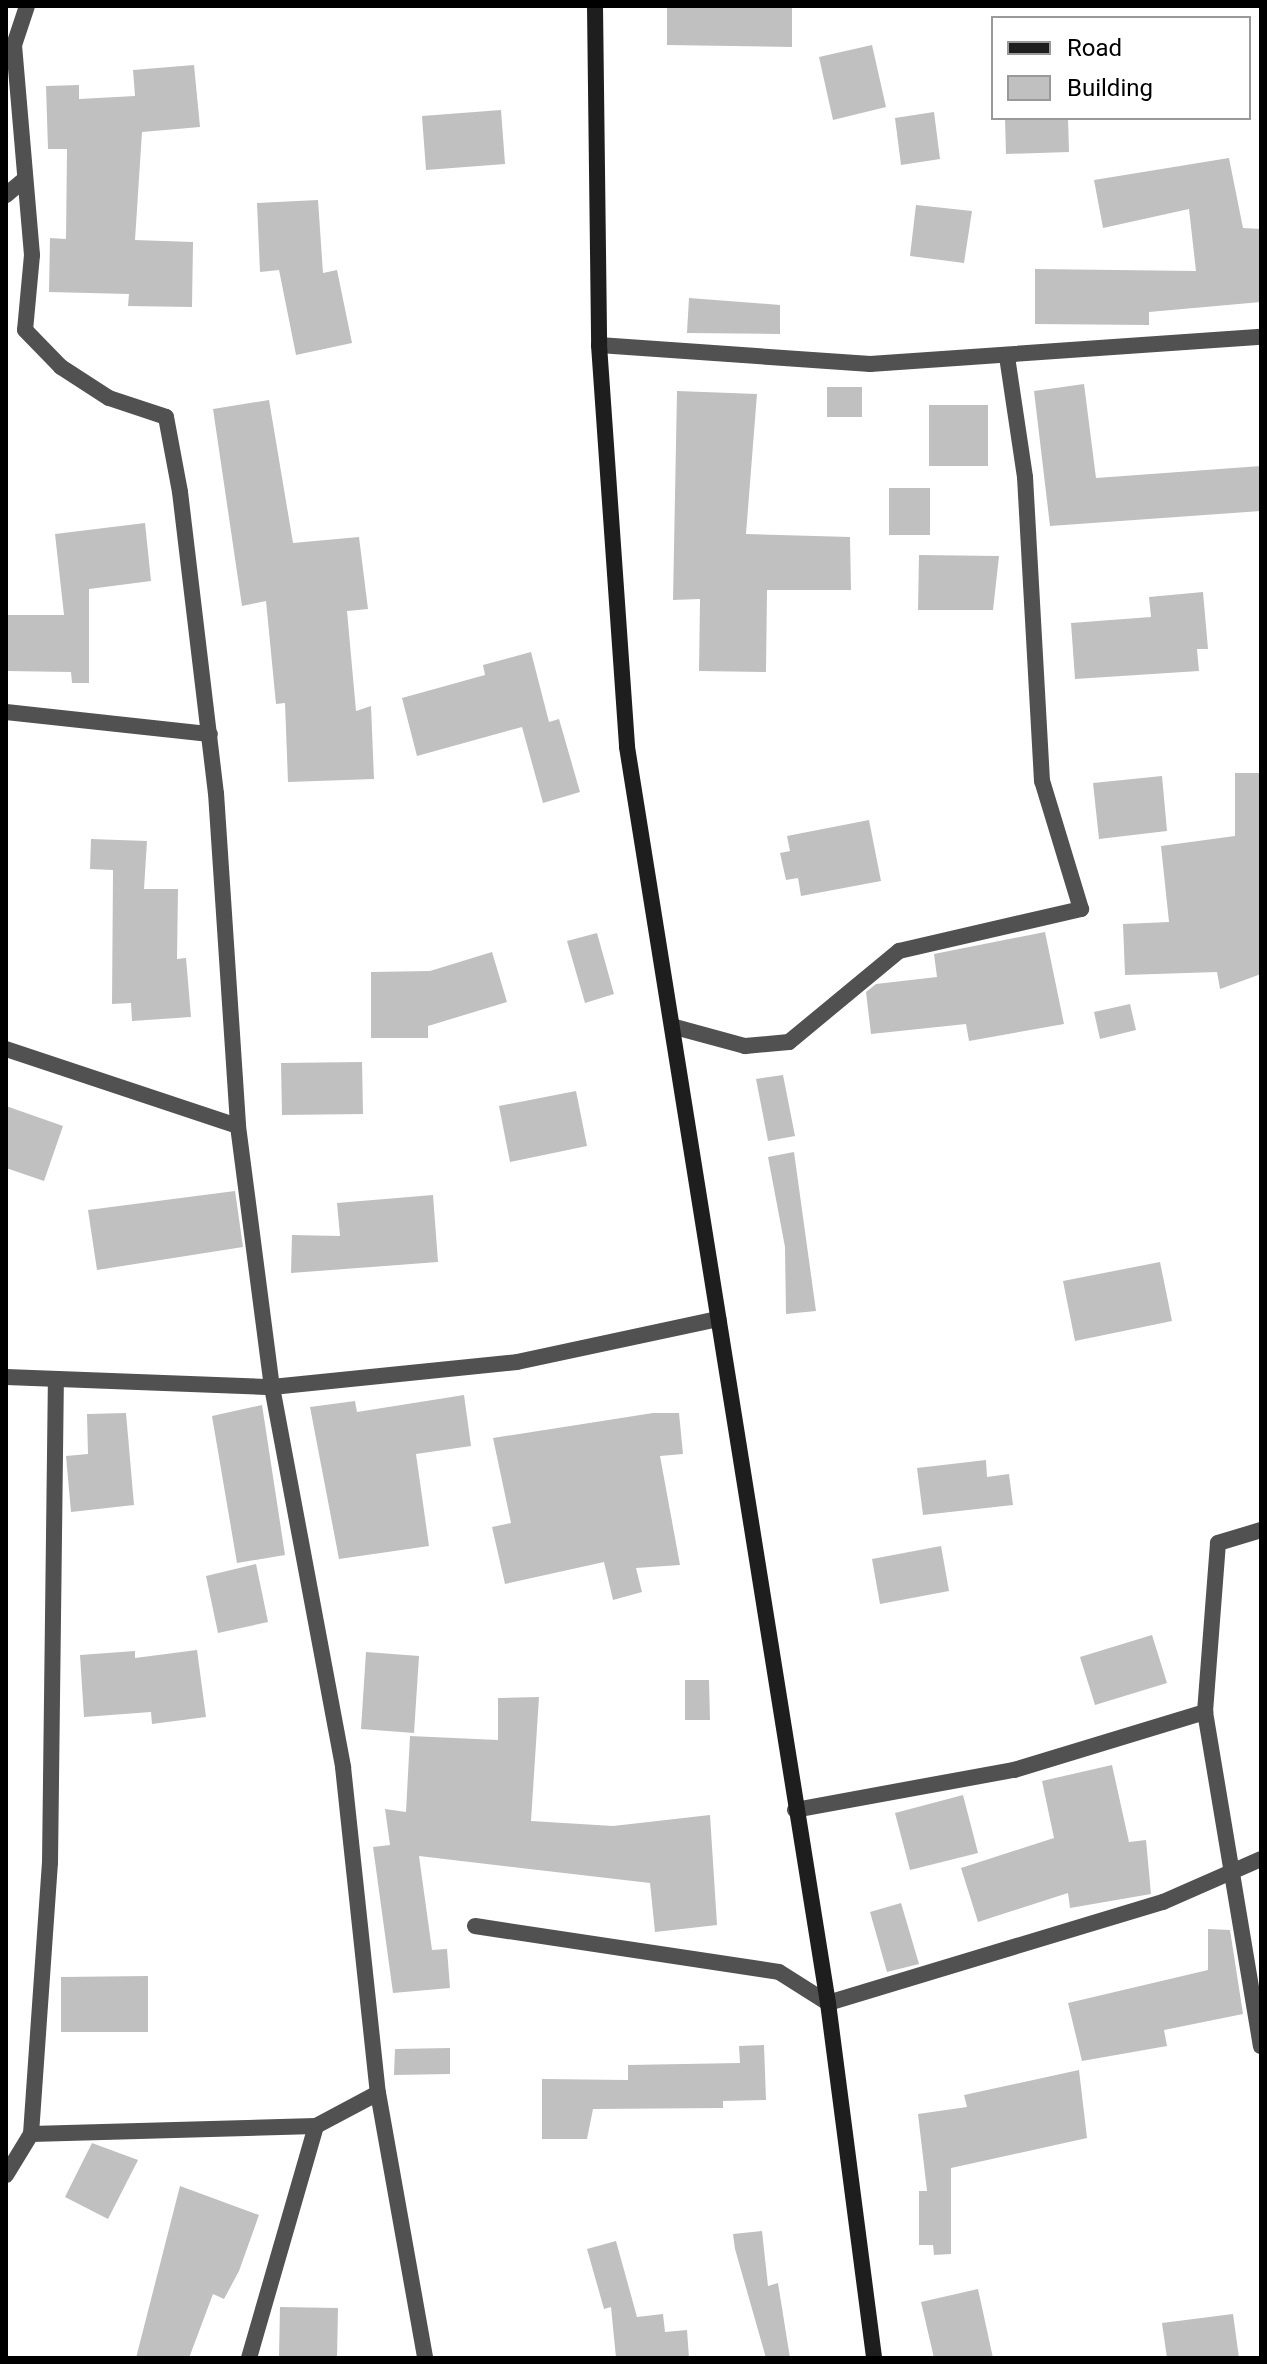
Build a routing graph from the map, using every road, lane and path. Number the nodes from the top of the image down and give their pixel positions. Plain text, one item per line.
1 (27, 6) edge
2 (595, 6) edge
3 (24, 180) junction
4 (6, 195) edge
5 (1261, 337) edge
6 (599, 345) junction
7 (1007, 357) junction
8 (6, 712) edge
9 (210, 734) junction
10 (675, 1027) junction
11 (6, 1049) edge
12 (238, 1126) junction
13 (718, 1319) junction
14 (6, 1377) edge
15 (56, 1379) junction
16 (272, 1387) junction
17 (1261, 1530) edge
18 (1205, 1712) junction
19 (795, 1810) junction
20 (1261, 1859) edge
21 (1234, 1870) junction
22 (475, 1926) dead end
23 (828, 2003) junction
24 (1261, 2046) edge
25 (378, 2093) junction
26 (316, 2126) junction
27 (31, 2134) junction
28 (6, 2175) edge
29 (249, 2358) edge
30 (425, 2358) edge
31 (874, 2358) edge

1 - 3 street
2 - 6 main road
3 - 4 street
3 - 9 street
5 - 7 street
6 - 7 street
6 - 10 main road
7 - 10 street
8 - 9 street
9 - 12 street
10 - 13 main road
11 - 12 street
12 - 16 street
13 - 16 street
13 - 19 main road
14 - 15 street
15 - 16 street
15 - 27 street
16 - 25 street
17 - 18 street
18 - 19 street
18 - 21 street
19 - 23 main road
20 - 21 street
21 - 23 street
21 - 24 street
22 - 23 street
23 - 31 main road
25 - 26 street
25 - 30 street
26 - 27 street
26 - 29 street
27 - 28 street

